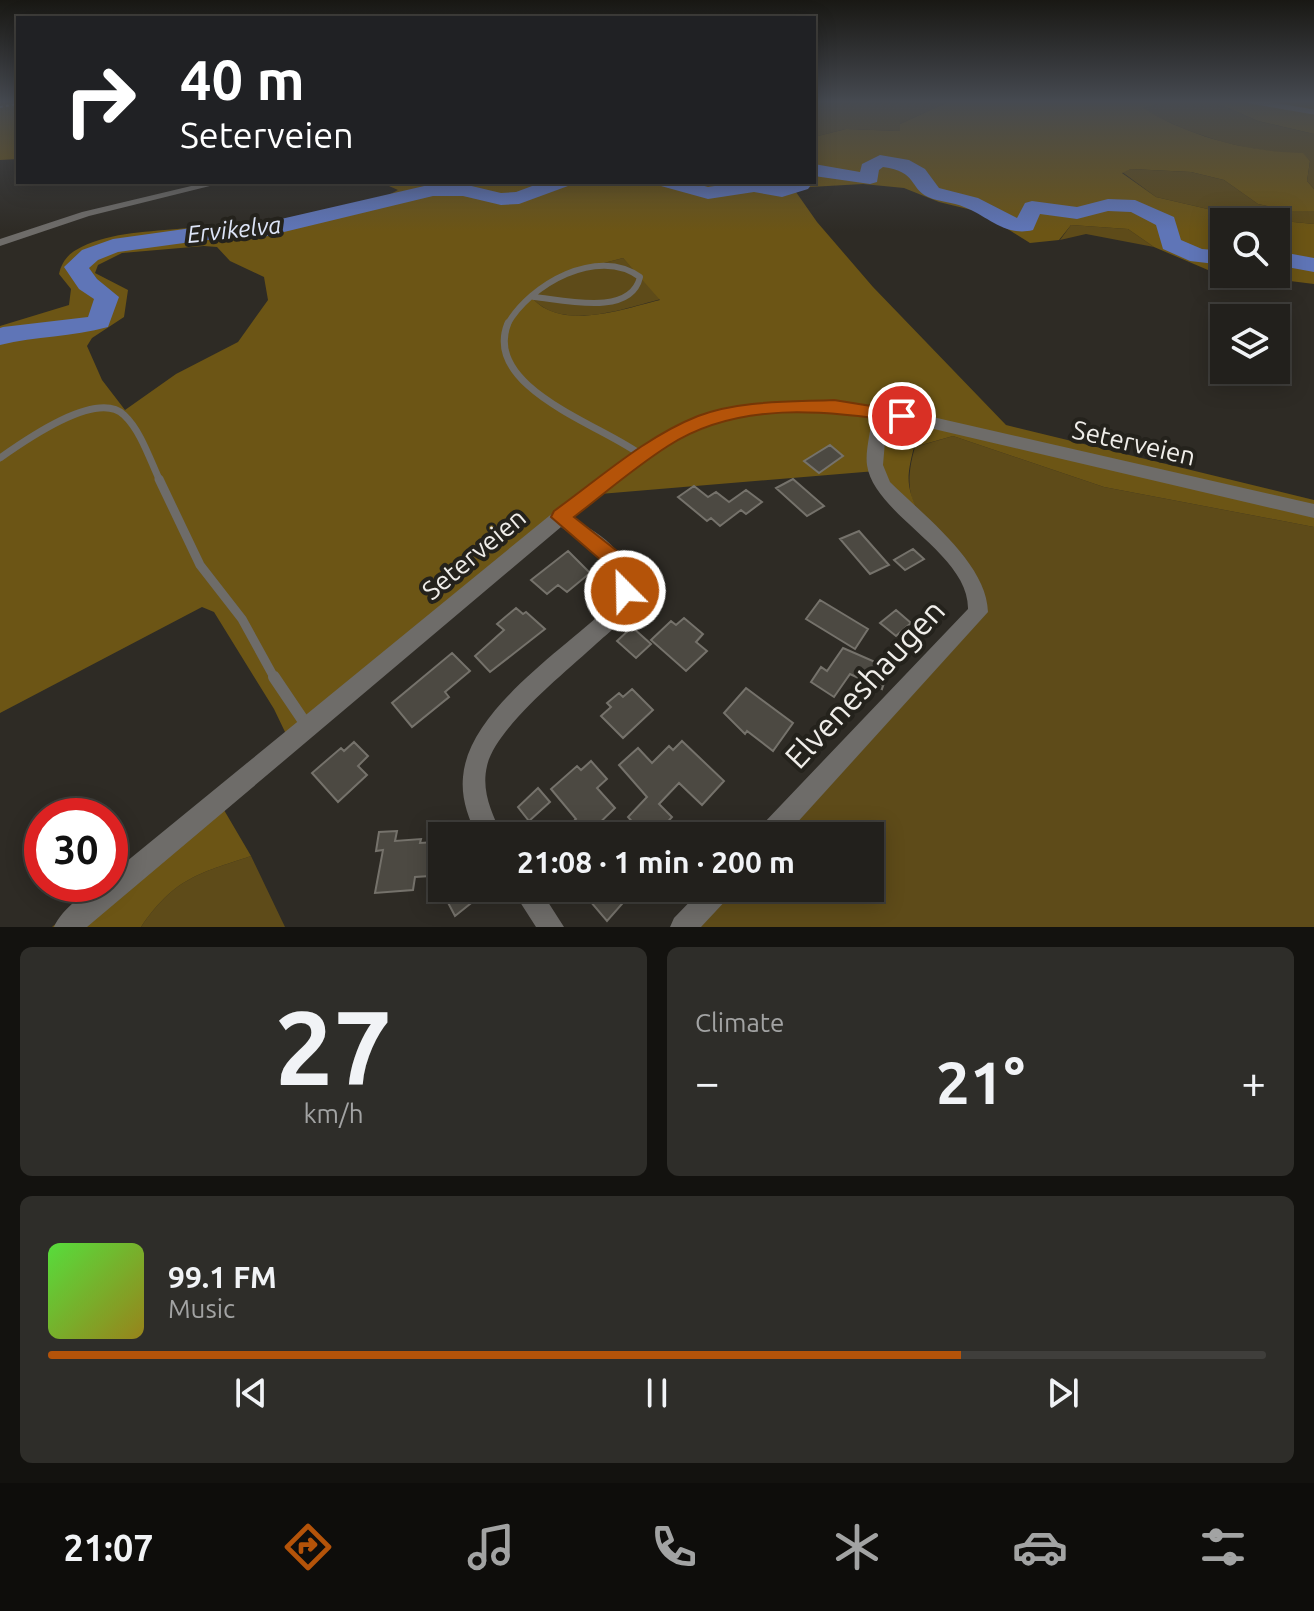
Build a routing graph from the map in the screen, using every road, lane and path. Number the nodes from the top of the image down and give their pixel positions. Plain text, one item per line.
1 (213, 184) edge
2 (0, 243) edge
3 (534, 297) junction
4 (880, 412) junction
5 (641, 455) junction
6 (0, 458) edge
7 (1314, 511) edge
8 (560, 517) junction
9 (307, 727) junction
10 (484, 822) edge
11 (782, 822) edge
12 (534, 902) edge
13 (707, 902) edge
14 (67, 927) edge
15 (551, 927) edge
16 (683, 927) edge

1 - 2 street
3 - 3 lane
3 - 5 lane
4 - 5 street, Seterveien
4 - 7 street, Seterveien
4 - 11 street, Elveneshaugen
5 - 8 street, Seterveien
6 - 9 lane
8 - 9 street, Seterveien
8 - 10 street
9 - 14 street, Seterveien
12 - 15 street
13 - 16 street

